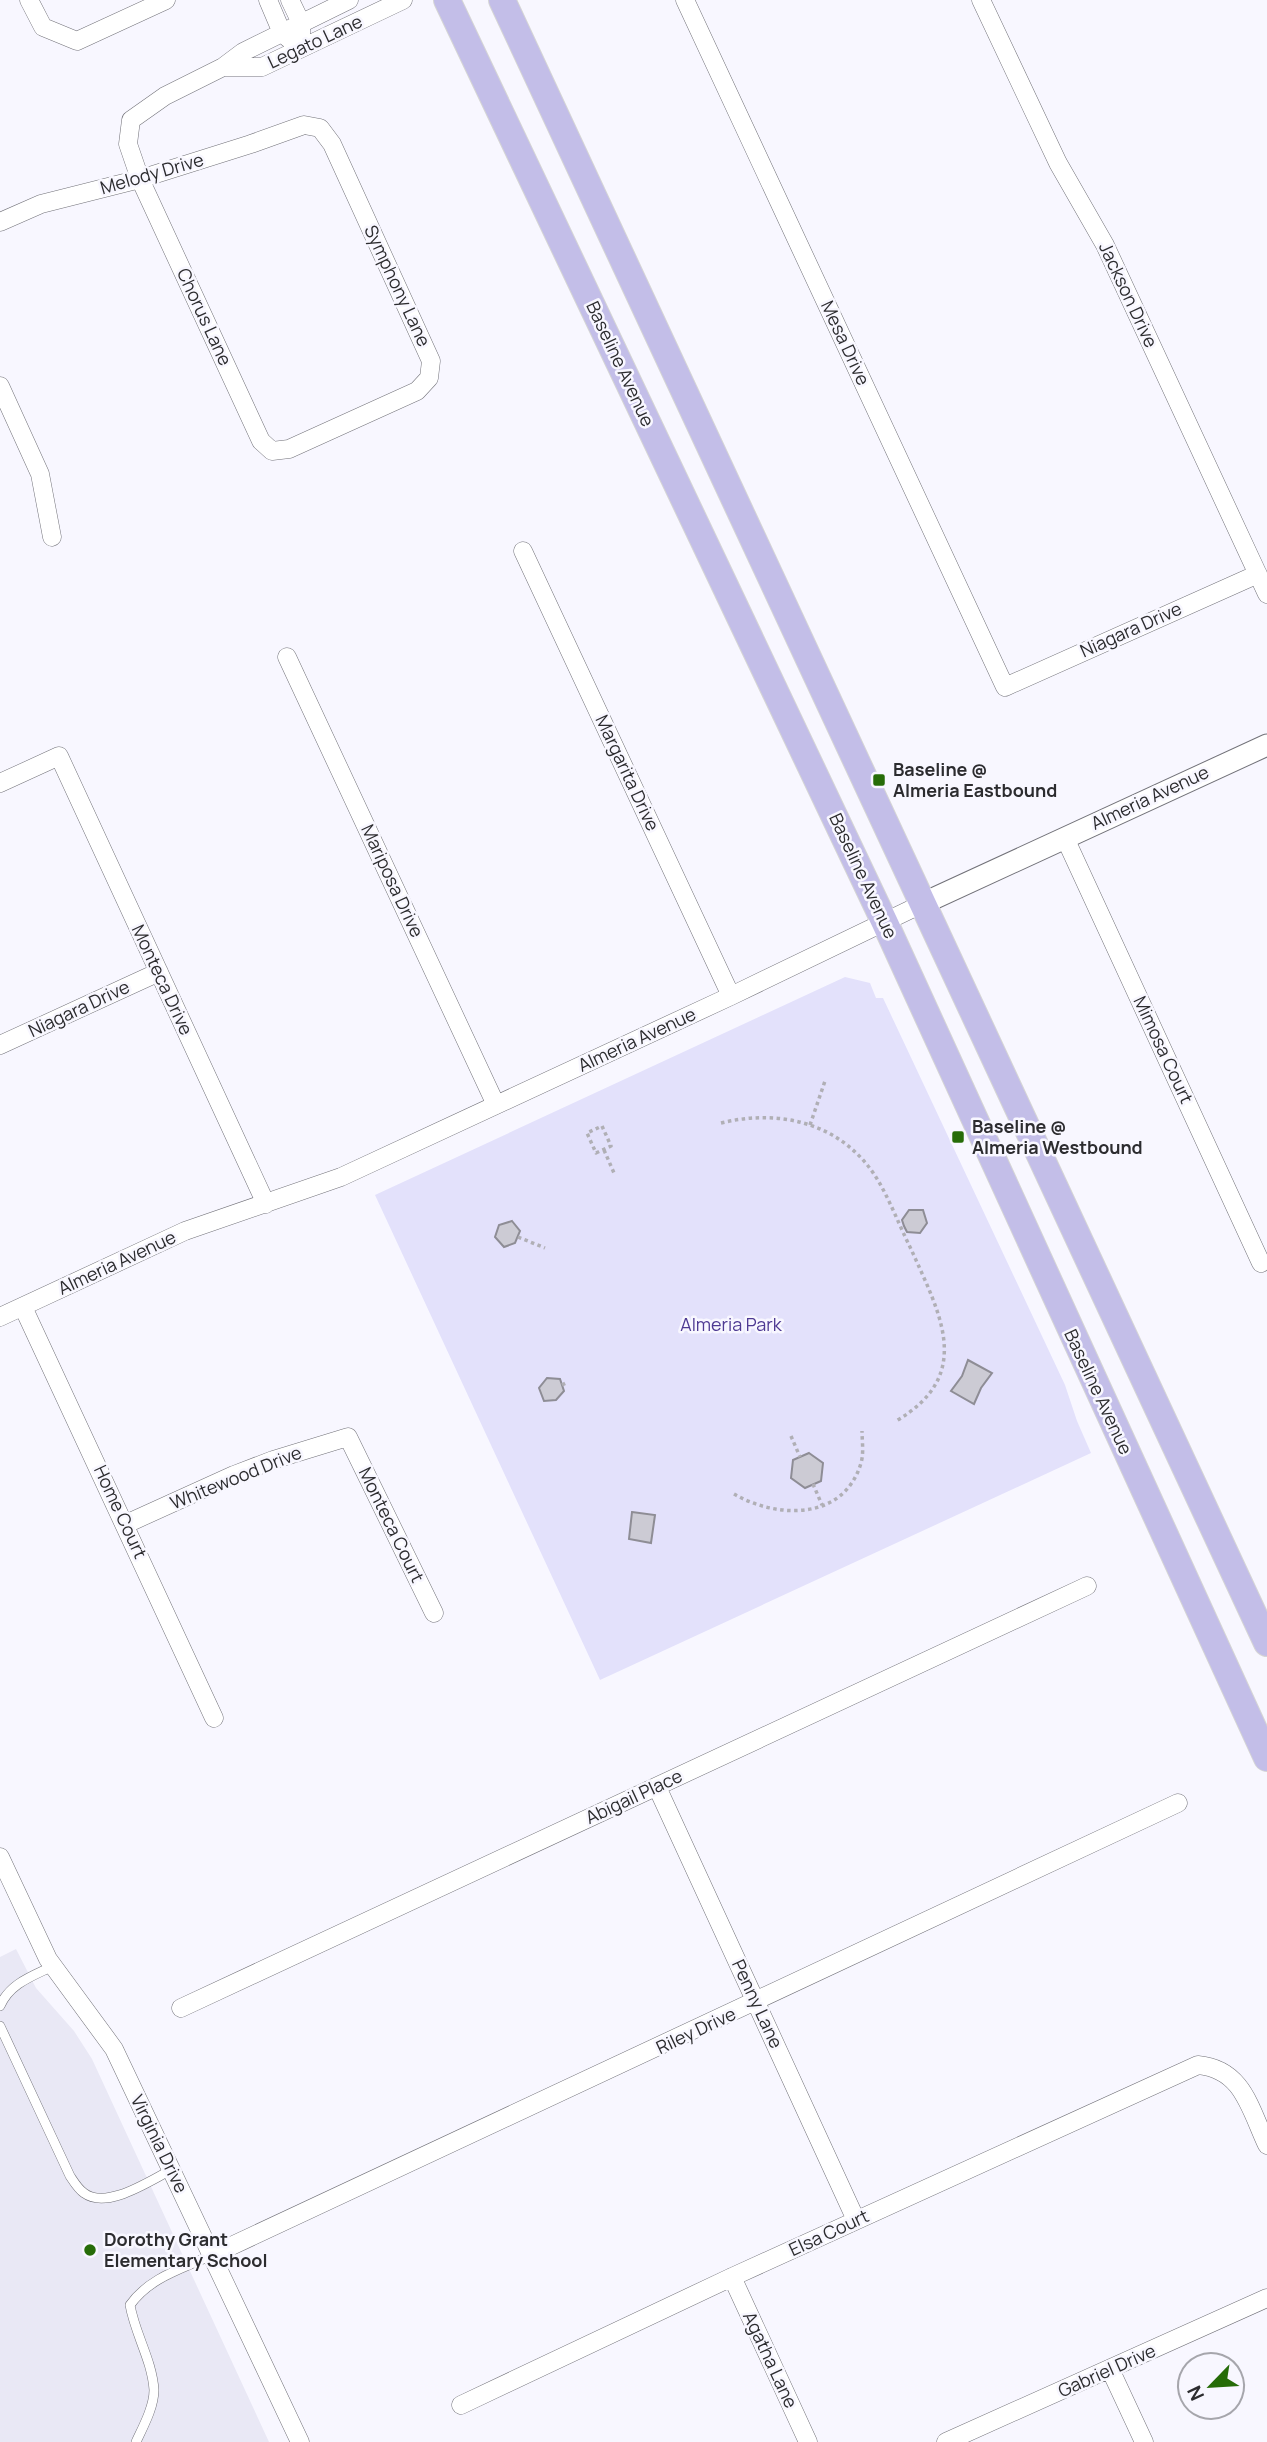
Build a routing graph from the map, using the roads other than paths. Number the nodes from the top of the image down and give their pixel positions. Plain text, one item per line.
1 (29, 0) edge
2 (166, 0) edge
3 (268, 0) edge
4 (290, 0) edge
5 (349, 0) edge
6 (403, 0) edge
7 (447, 0) edge
8 (502, 0) edge
9 (685, 0) edge
10 (981, 0) edge
11 (301, 23) junction
12 (282, 33) junction
13 (301, 49) junction
14 (223, 67) junction
15 (304, 125) joint
16 (128, 144) joint
17 (140, 179) junction
18 (0, 222) edge
19 (0, 386) edge
20 (272, 451) joint
21 (52, 537) dead end
22 (523, 551) dead end
23 (1258, 574) junction
24 (1267, 594) edge
25 (287, 657) dead end
26 (1005, 687) joint
27 (1267, 745) edge
28 (0, 783) edge
29 (1065, 838) junction
30 (924, 903) junction
31 (885, 923) junction
32 (159, 972) junction
33 (731, 996) junction
34 (0, 1045) edge
35 (496, 1105) junction
36 (266, 1204) junction
37 (1261, 1263) dead end
38 (23, 1307) junction
39 (0, 1317) edge
40 (348, 1437) joint
41 (126, 1524) junction
42 (1087, 1586) dead end
43 (434, 1613) dead end
44 (1267, 1643) edge
45 (214, 1718) dead end
46 (1267, 1758) edge
47 (657, 1787) junction
48 (1178, 1804) dead end
49 (0, 1857) edge
50 (53, 1965) junction
51 (756, 2003) junction
52 (0, 2006) edge
53 (181, 2008) dead end
54 (0, 2026) edge
55 (1267, 2145) edge
56 (171, 2170) junction
57 (856, 2220) junction
58 (212, 2255) junction
59 (732, 2277) junction
60 (1267, 2298) edge
61 (1110, 2369) junction
62 (461, 2405) dead end
63 (136, 2442) edge
64 (300, 2442) edge
65 (808, 2442) edge
66 (946, 2442) edge
67 (1144, 2442) edge

1 - 2 street
3 - 12 street
4 - 11 street
5 - 11 street, Legato Lane
6 - 13 street, Legato Lane
7 - 31 main road, Baseline Avenue
8 - 30 main road
9 - 26 street, Mesa Drive
10 - 23 street, Jackson Drive
11 - 12 street, Legato Lane
11 - 13 street
12 - 13 street
12 - 14 street, Legato Lane
13 - 14 street, Legato Lane
14 - 16 street, Legato Lane
15 - 17 street, Melody Drive
15 - 20 street, Symphony Lane
16 - 17 street, Chorus Lane
17 - 18 street, Melody Drive
17 - 20 street, Chorus Lane
19 - 21 street
22 - 33 street, Margarita Drive
23 - 24 street, Jackson Drive
23 - 26 street, Niagara Drive
25 - 35 street, Mariposa Drive
27 - 29 street, Almeria Avenue
28 - 32 street, Monteca Drive
29 - 30 street, Almeria Avenue
29 - 37 street, Mimosa Court
30 - 31 street, Almeria Avenue
30 - 44 main road
31 - 33 street, Almeria Avenue
31 - 46 main road, Baseline Avenue
32 - 34 street, Niagara Drive
32 - 36 street, Monteca Drive
33 - 35 street, Almeria Avenue
35 - 36 street, Almeria Avenue
36 - 38 street, Almeria Avenue
38 - 39 street, Almeria Avenue
38 - 41 street, Home Court
40 - 41 street, Whitewood Drive
40 - 43 street, Monteca Court
41 - 45 street, Home Court
42 - 47 street, Abigail Place
47 - 51 street, Penny Lane
47 - 53 street, Abigail Place
48 - 51 street, Riley Drive
49 - 50 street, Virginia Drive
50 - 52 lane
50 - 56 street, Virginia Drive
51 - 57 street, Penny Lane
51 - 58 street, Riley Drive
54 - 56 lane
55 - 57 street, Elsa Court
56 - 58 street, Virginia Drive
57 - 59 street, Elsa Court
58 - 63 lane
58 - 64 street, Virginia Drive
59 - 62 street, Elsa Court
59 - 65 street, Agatha Lane
60 - 61 street, Gabriel Drive
61 - 66 street, Gabriel Drive
61 - 67 street

